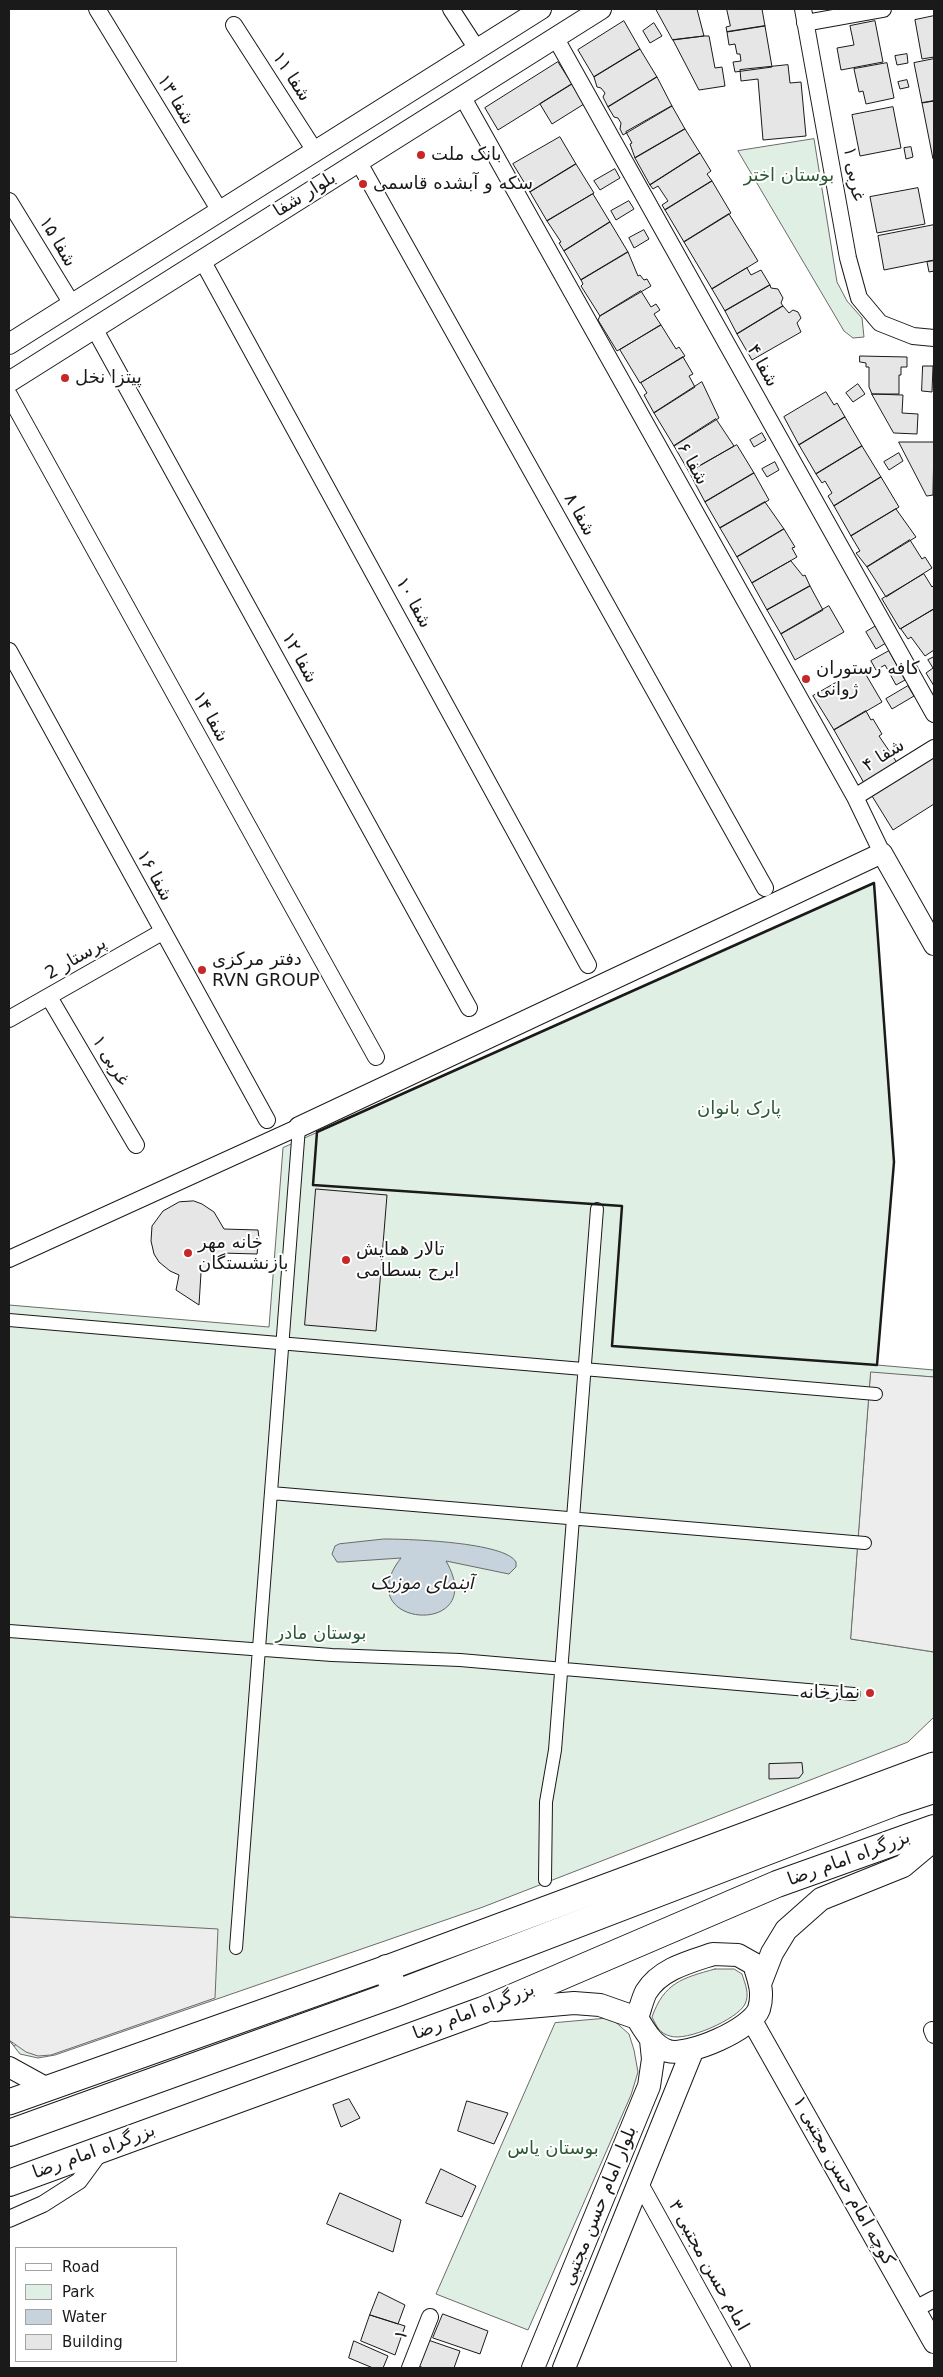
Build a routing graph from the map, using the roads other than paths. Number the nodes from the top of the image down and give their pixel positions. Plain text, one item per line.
1 (97, 9) edge
2 (451, 9) edge
3 (541, 9) edge
4 (601, 9) edge
5 (883, 9) edge
6 (804, 16) edge
7 (234, 26) dead end
8 (555, 37) junction
9 (477, 49) junction
10 (462, 96) junction
11 (315, 151) junction
12 (358, 162) junction
13 (9, 201) edge
14 (220, 211) junction
15 (202, 260) junction
16 (72, 304) junction
17 (94, 328) junction
18 (934, 338) edge
19 (9, 344) edge
20 (9, 382) edge
21 (9, 395) edge
22 (9, 650) edge
23 (934, 714) edge
24 (934, 748) edge
25 (855, 798) junction
26 (882, 853) junction
27 (765, 888) dead end
28 (162, 932) junction
29 (934, 945) edge
30 (588, 965) dead end
31 (49, 997) junction
32 (469, 1008) dead end
33 (9, 1020) edge
34 (376, 1057) dead end
35 (267, 1120) dead end
36 (299, 1127) junction
37 (136, 1145) dead end
38 (597, 1209) dead end
39 (9, 1259) edge
40 (9, 1320) edge
41 (282, 1343) junction
42 (584, 1369) junction
43 (876, 1394) dead end
44 (271, 1493) junction
45 (573, 1518) junction
46 (865, 1543) dead end
47 (9, 1631) edge
48 (259, 1649) junction
49 (562, 1669) junction
50 (854, 1694) dead end
51 (934, 1767) edge
52 (934, 1790) edge
53 (894, 1803) junction
54 (934, 1828) edge
55 (934, 1840) edge
56 (545, 1880) dead end
57 (236, 1948) dead end
58 (386, 1968) junction
59 (760, 1984) junction
60 (395, 1994) junction
61 (483, 2010) junction
62 (637, 2018) junction
63 (751, 2019) junction
64 (651, 2040) junction
65 (693, 2049) junction
66 (9, 2067) edge
67 (649, 2086) junction
68 (49, 2089) junction
69 (675, 2094) junction
70 (9, 2102) edge
71 (9, 2133) edge
72 (102, 2149) junction
73 (639, 2182) junction
74 (9, 2183) edge
75 (9, 2219) edge
76 (934, 2299) edge
77 (915, 2309) junction
78 (430, 2317) dead end
79 (934, 2343) edge
80 (410, 2368) edge
81 (534, 2368) edge
82 (564, 2368) edge
83 (742, 2368) edge

1 - 14 street, شفا ۱۳
2 - 9 street
3 - 9 street, بلوار شفا
4 - 8 street, بلوار شفا
5 - 6 street
6 - 18 street, غربی ۱
7 - 11 street, شفا ۱۱
8 - 10 street, بلوار شفا
8 - 23 street, شفا ۴
9 - 11 street, بلوار شفا
10 - 12 street, بلوار شفا
10 - 25 street, شفا ۶
11 - 14 street, بلوار شفا
12 - 15 street, بلوار شفا
12 - 27 street, شفا ۸
13 - 16 street, شفا ۱۵
14 - 16 street, بلوار شفا
15 - 17 street, بلوار شفا
15 - 30 street, شفا ۱۰
16 - 19 street, بلوار شفا
17 - 20 street, بلوار شفا
17 - 32 street, شفا ۱۲
21 - 34 street, شفا ۱۴
22 - 28 street, شفا ۱۶
24 - 25 street, شفا ۴
25 - 26 street, شفا ۶
26 - 29 street
26 - 36 street
28 - 31 street, پرستار 2
28 - 35 street, شفا ۱۶
31 - 33 street, پرستار 2
31 - 37 street, ۱ غربی
36 - 39 street
36 - 41 street
38 - 42 street
40 - 41 street
41 - 42 street
41 - 44 street
42 - 43 street
42 - 45 street
44 - 45 street
44 - 48 street
45 - 46 street
45 - 49 street
47 - 48 street
48 - 49 street
48 - 57 street
49 - 50 street
49 - 56 street
51 - 53 main road
51 - 58 main road
52 - 53 highway, بزرگراه امام رضا
53 - 60 highway, بزرگراه امام رضا
54 - 61 highway, بزرگراه امام رضا
55 - 59 main road
58 - 60 highway
58 - 68 main road
59 - 62 main road
59 - 63 main road
60 - 71 highway, بزرگراه امام رضا
61 - 62 main road
61 - 72 highway, بزرگراه امام رضا
62 - 64 main road
63 - 65 main road
63 - 77 street, کوچه امام حسن مجتبی ۱
64 - 65 main road
64 - 67 main road, بلوار امام حسن مجتبی
65 - 69 main road, بلوار امام حسن مجتبی
66 - 68 street
67 - 69 main road
67 - 81 main road, بلوار امام حسن مجتبی
68 - 70 main road
69 - 73 main road, بلوار امام حسن مجتبی
72 - 74 highway, بزرگراه امام رضا
72 - 75 street
73 - 82 main road, بلوار امام حسن مجتبی
73 - 83 street, امام حسن مجتبی ۳
76 - 77 street
77 - 79 street, کوچه امام حسن مجتبی ۱
78 - 80 street, ۱

